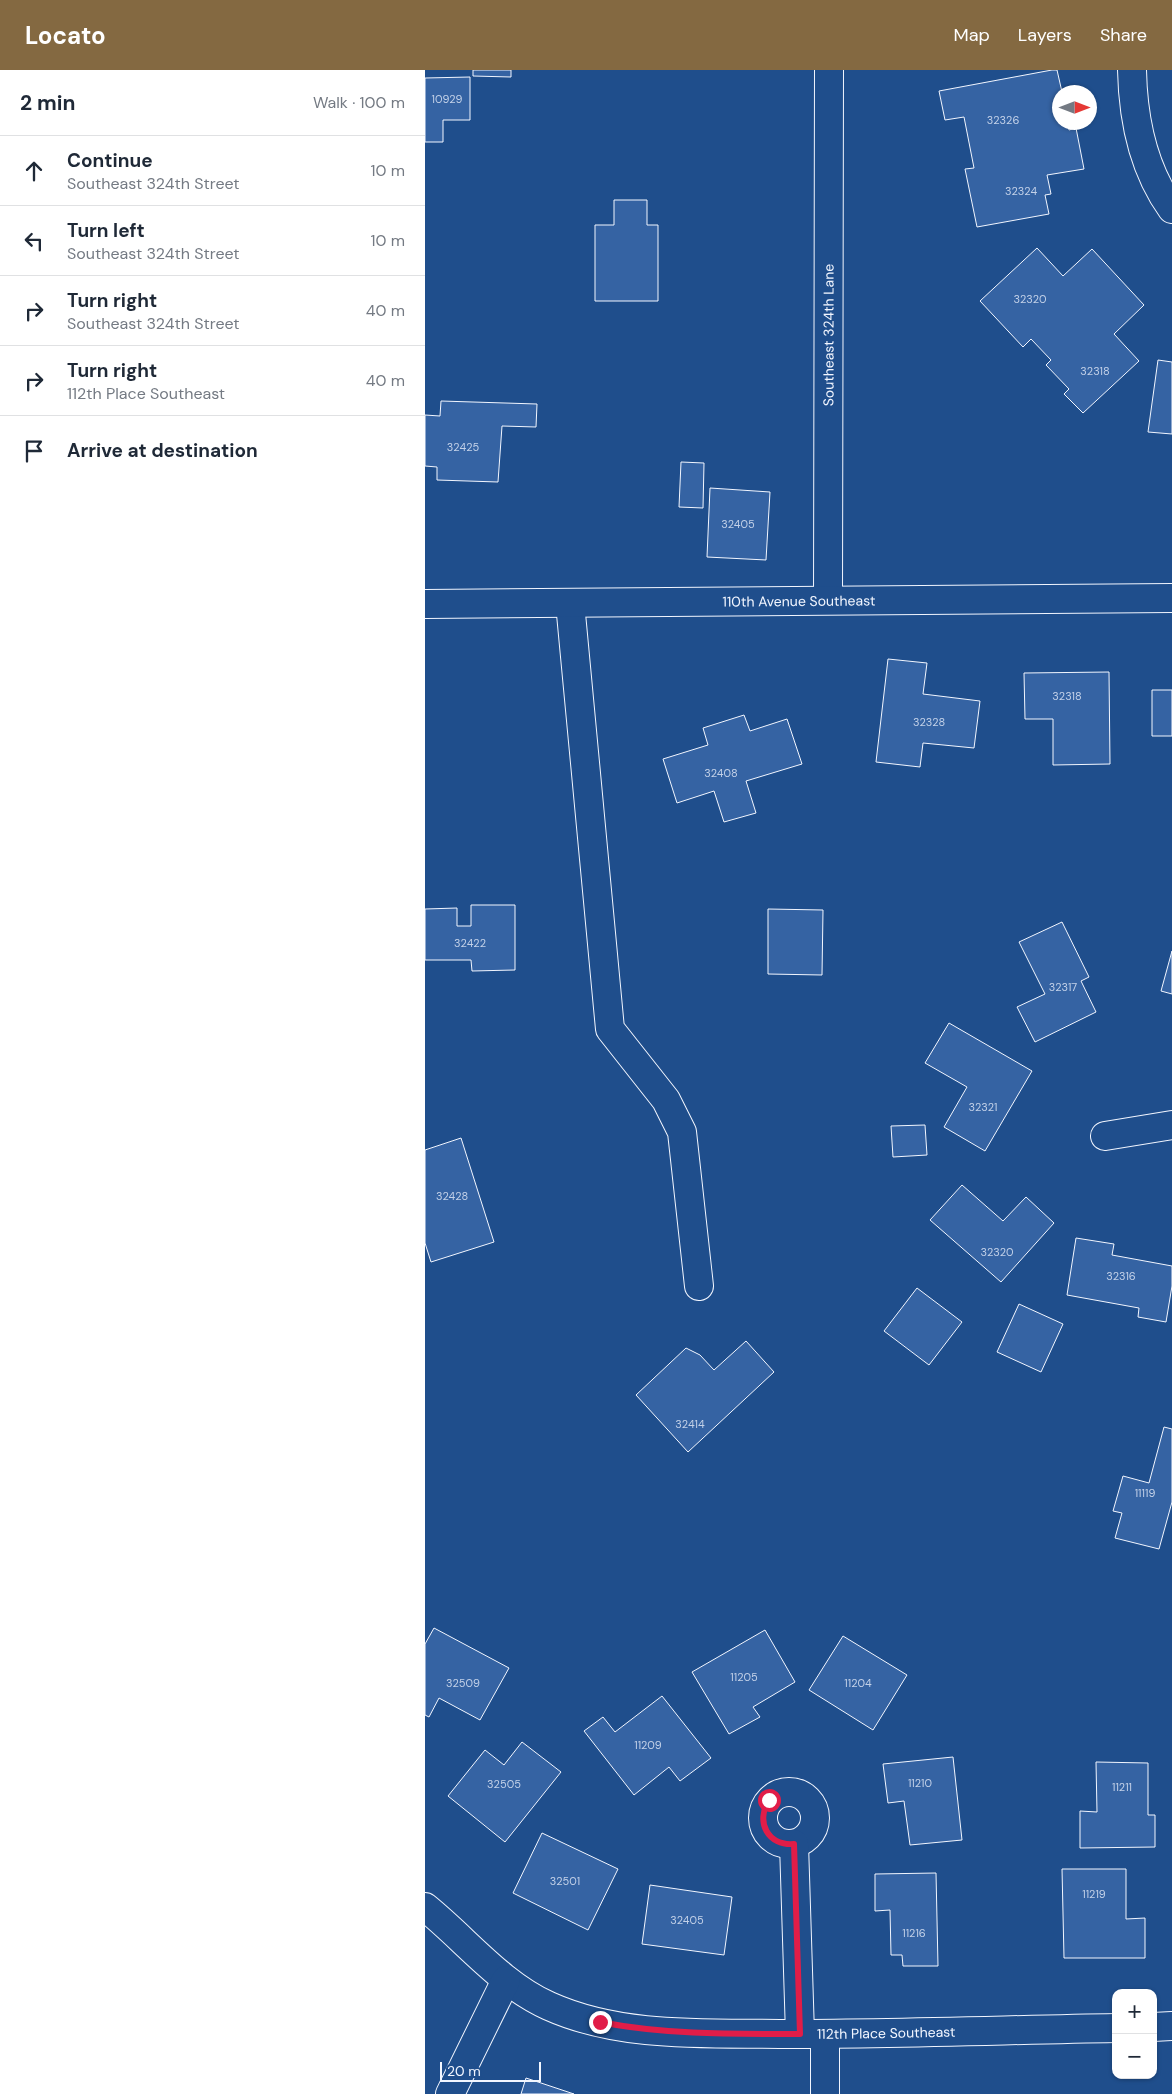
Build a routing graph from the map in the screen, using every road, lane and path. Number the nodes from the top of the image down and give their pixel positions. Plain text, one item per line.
1 (829, 70) edge
2 (1132, 70) edge
3 (1172, 209) edge
4 (1172, 598) edge
5 (828, 600) junction
6 (570, 603) junction
7 (425, 604) edge
8 (1172, 1125) edge
9 (1105, 1136) dead end
10 (699, 1286) dead end
11 (794, 1844) dead end
12 (425, 1908) edge
13 (506, 1980) junction
14 (1172, 2026) edge
15 (1157, 2027) edge
16 (1112, 2028) edge
17 (812, 2034) junction
18 (450, 2094) edge
19 (825, 2094) edge

1 - 5 street, Southeast 324th Lane
2 - 3 street
4 - 5 street, 110th Avenue Southeast
5 - 6 street, 110th Avenue Southeast
6 - 7 street, 110th Avenue Southeast
6 - 10 street
8 - 9 street
11 - 17 street
12 - 13 street, 112th Place Southeast
13 - 17 street, 112th Place Southeast
13 - 18 street
14 - 15 street
16 - 17 street, 112th Place Southeast
17 - 19 street

